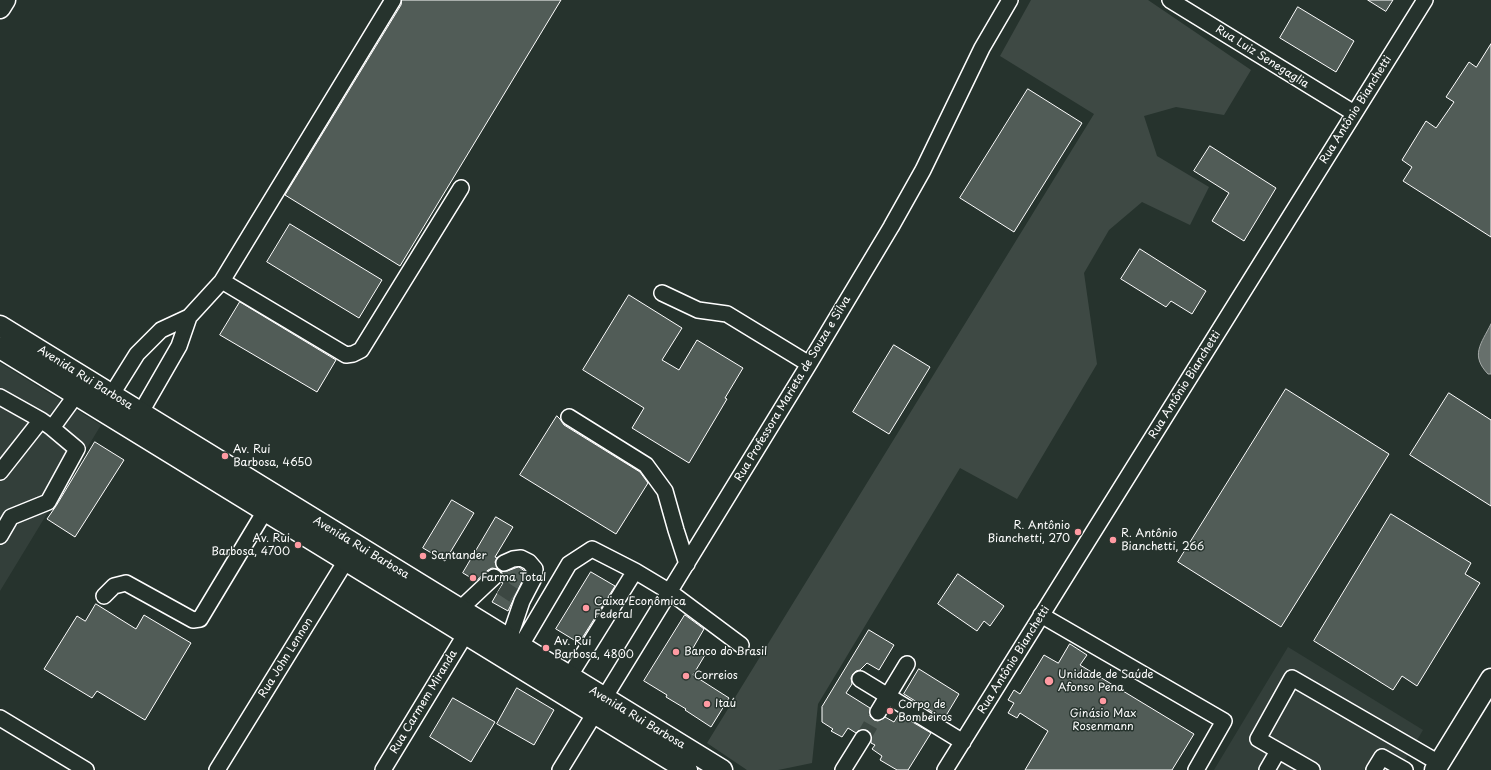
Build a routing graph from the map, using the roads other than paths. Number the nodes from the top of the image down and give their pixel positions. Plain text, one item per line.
1 (5, 0) edge
2 (393, 0) edge
3 (1010, 0) edge
4 (1170, 0) edge
5 (1425, 0) edge
6 (0, 8) edge
7 (1354, 113) junction
8 (461, 188) dead end
9 (222, 280) junction
10 (662, 293) dead end
11 (189, 318) junction
12 (0, 326) edge
13 (0, 348) edge
14 (809, 364) junction
15 (112, 394) junction
16 (76, 395) junction
17 (0, 397) edge
18 (141, 412) junction
19 (569, 417) dead end
20 (46, 424) junction
21 (0, 472) edge
22 (265, 511) junction
23 (0, 536) edge
24 (351, 553) junction
25 (504, 562) dead end
26 (687, 564) junction
27 (635, 571) junction
28 (495, 582) dead end
29 (670, 592) junction
30 (104, 596) dead end
31 (460, 609) junction
32 (1041, 616) junction
33 (465, 635) junction
34 (514, 643) junction
35 (741, 645) dead end
36 (907, 664) dead end
37 (569, 677) junction
38 (860, 679) dead end
39 (1491, 679) edge
40 (888, 696) junction
41 (599, 706) junction
42 (878, 712) tunnel mouth
43 (0, 718) edge
44 (1393, 737) junction
45 (863, 738) tunnel mouth
46 (963, 742) junction
47 (1278, 750) junction
48 (1382, 757) junction
49 (63, 764) edge
50 (1437, 766) edge
51 (86, 770) edge
52 (218, 770) edge
53 (382, 770) edge
54 (560, 770) edge
55 (687, 770) edge
56 (722, 770) edge
57 (843, 770) edge
58 (945, 770) edge
59 (1196, 770) edge
60 (1267, 770) edge
61 (1312, 770) edge
62 (1374, 770) edge
63 (1405, 770) edge

1 - 6 main road
2 - 9 street
3 - 14 street, Rua Professora Marieta de Souza e Silva
4 - 7 street, Rua Luiz Senegaglia
5 - 7 street, Rua Antônio Bianchetti
7 - 32 street, Rua Antônio Bianchetti
8 - 9 street
9 - 11 street
10 - 14 street
11 - 15 street
11 - 18 street
12 - 15 main road, Avenida Rui Barbosa
13 - 16 main road, Avenida Rui Barbosa
14 - 26 street, Rua Professora Marieta de Souza e Silva
15 - 18 main road, Avenida Rui Barbosa
16 - 20 street
16 - 22 main road, Avenida Rui Barbosa
17 - 20 street
18 - 24 main road, Avenida Rui Barbosa
19 - 26 street
20 - 21 street
20 - 23 street
22 - 24 main road, Avenida Rui Barbosa
22 - 30 street
24 - 31 main road, Avenida Rui Barbosa
24 - 33 main road, Avenida Rui Barbosa
24 - 52 street, Rua John Lennon
25 - 34 street
26 - 29 street, Rua Professora Marieta de Souza e Silva
27 - 29 street
27 - 34 street
27 - 37 street
28 - 31 street
29 - 35 street
29 - 41 street, Rua Professora Marieta de Souza e Silva
31 - 34 main road, Avenida Rui Barbosa
32 - 46 street, Rua Antônio Bianchetti
32 - 59 street
33 - 41 main road, Avenida Rui Barbosa
33 - 53 street, Rua Carmem Miranda
34 - 37 main road, Avenida Rui Barbosa
36 - 40 street
37 - 41 main road, Avenida Rui Barbosa
38 - 40 street
39 - 50 main road
40 - 42 street
40 - 46 street
41 - 54 street, Rua Professora Marieta de Souza e Silva
41 - 55 main road, Avenida Rui Barbosa
41 - 56 main road, Avenida Rui Barbosa
43 - 49 street
44 - 47 street
44 - 48 street
44 - 50 street
45 - 57 street
46 - 58 street, Rua Antônio Bianchetti
47 - 60 street
47 - 61 street
48 - 62 street
48 - 63 street
49 - 51 street

